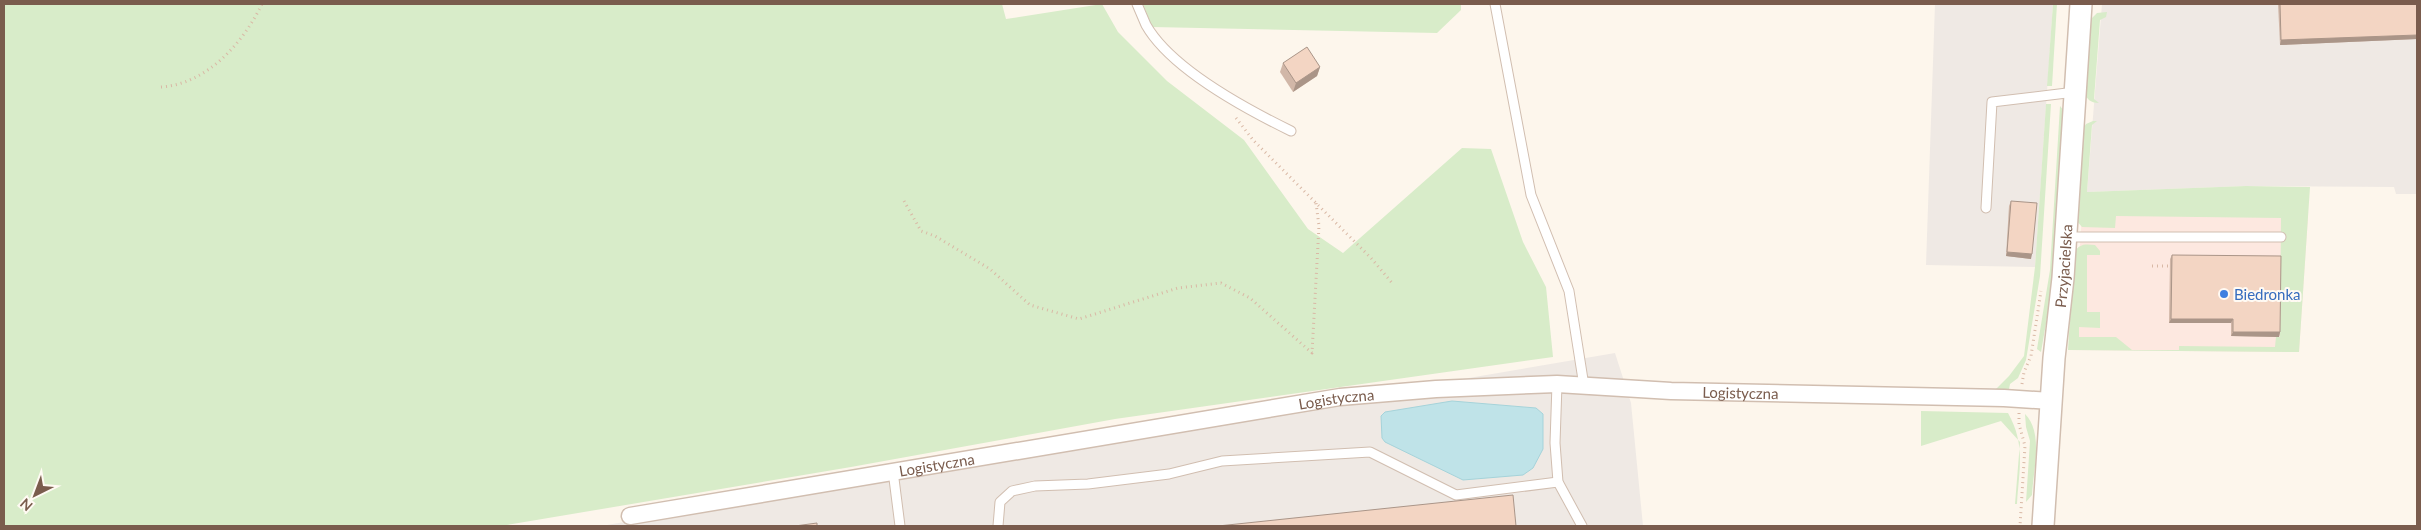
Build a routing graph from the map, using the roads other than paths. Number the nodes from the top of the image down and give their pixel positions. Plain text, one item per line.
1 (1137, 4) edge
2 (1495, 4) edge
3 (2081, 4) edge
4 (2075, 92) junction
5 (1291, 131) dead end
6 (1986, 208) dead end
7 (2066, 237) junction
8 (2281, 237) dead end
9 (1557, 384) junction
10 (1584, 386) junction
11 (2051, 401) junction
12 (893, 471) junction
13 (1558, 482) junction
14 (630, 516) dead end
15 (900, 526) edge
16 (998, 526) edge
17 (1582, 526) edge
18 (2043, 526) edge

1 - 5 lane
2 - 10 lane
3 - 4 street, Przyjacielska
4 - 6 lane
4 - 7 street, Przyjacielska
7 - 8 lane
7 - 11 street, Przyjacielska
9 - 10 street, Logistyczna
9 - 12 street, Logistyczna
9 - 13 lane
10 - 11 street, Logistyczna
11 - 18 street, Przyjacielska
12 - 14 street, Logistyczna
12 - 15 lane
13 - 16 lane
13 - 17 lane

